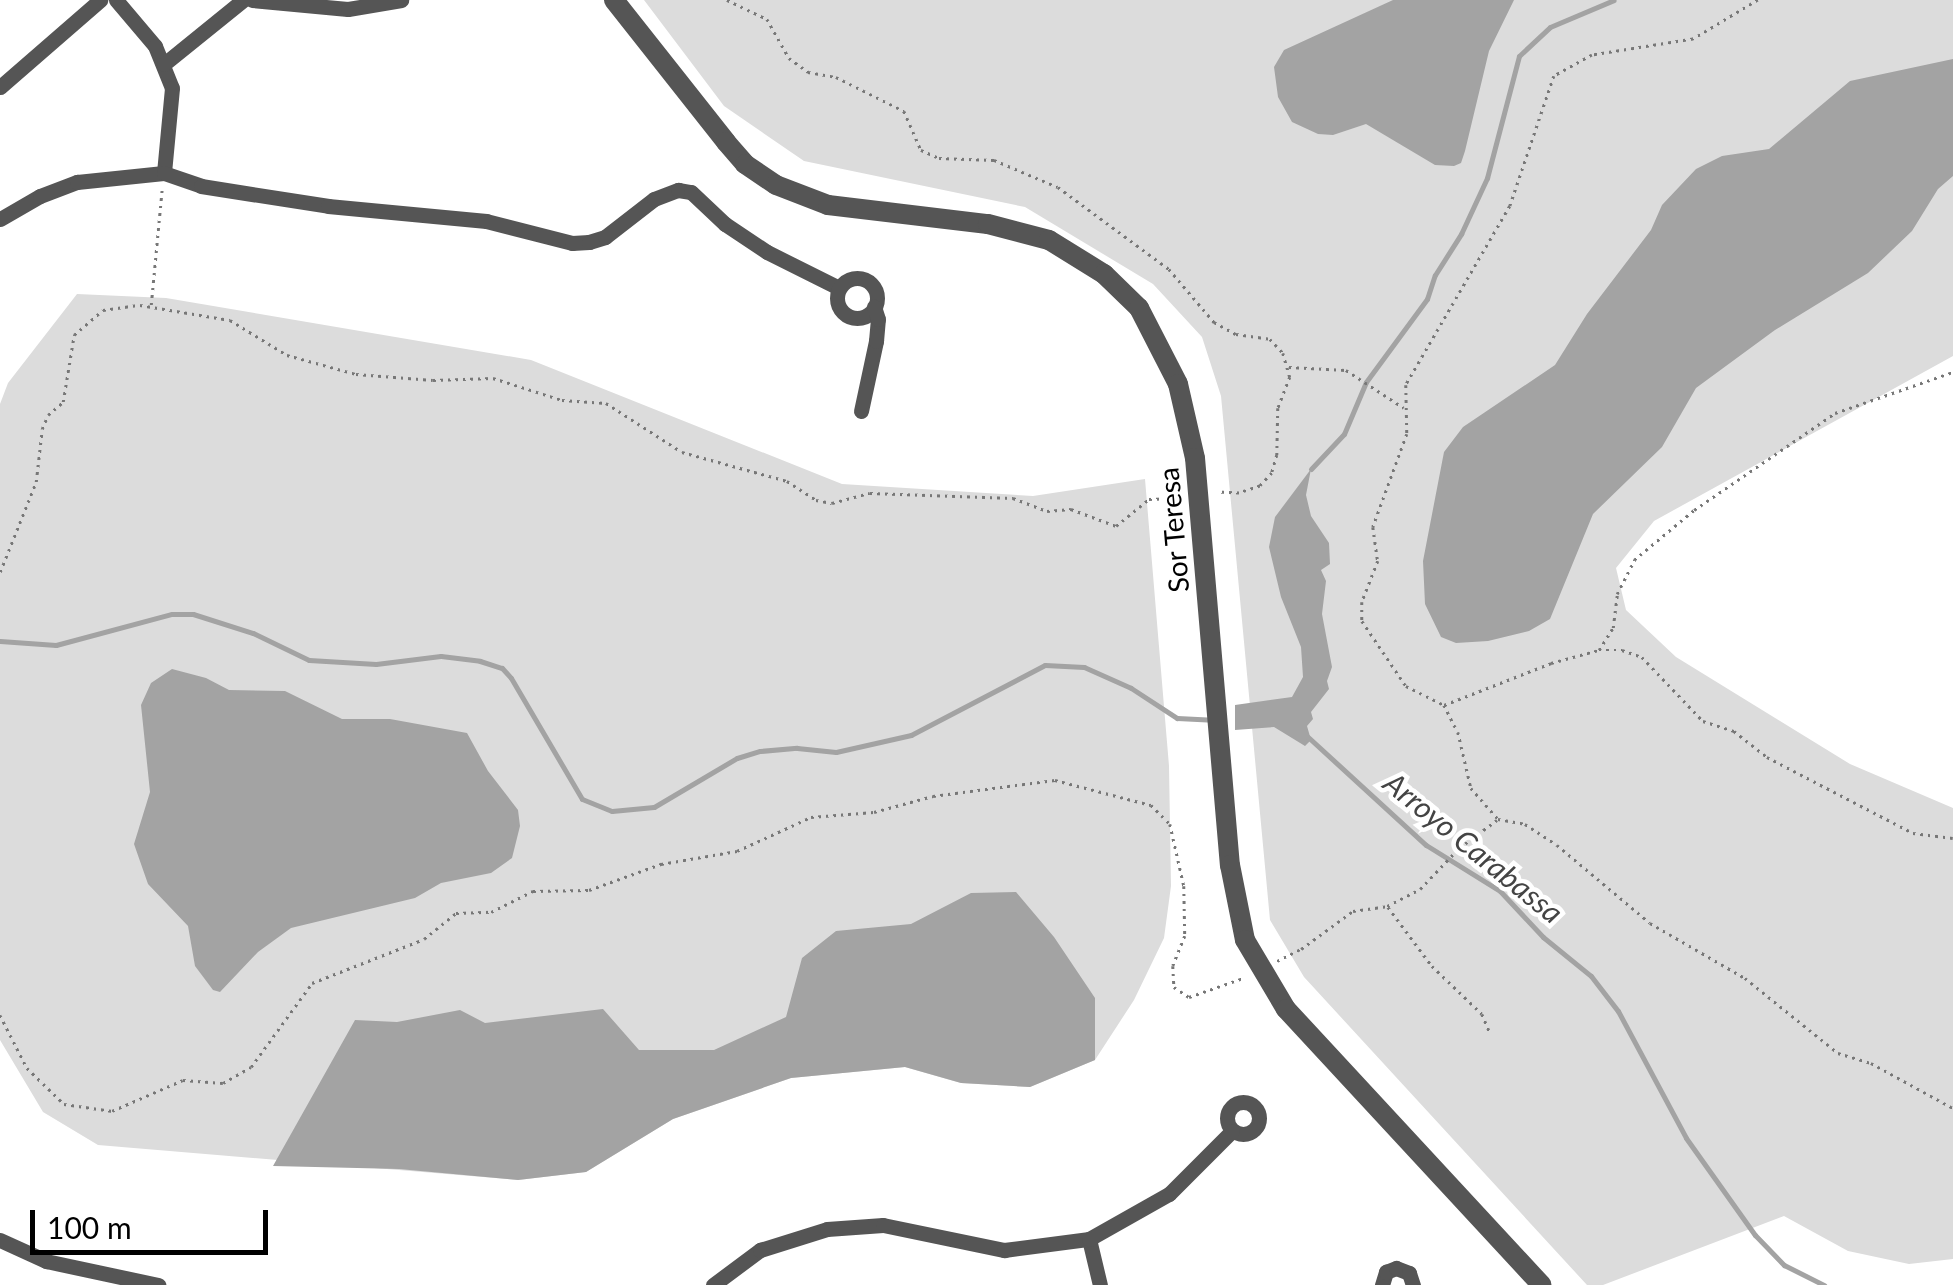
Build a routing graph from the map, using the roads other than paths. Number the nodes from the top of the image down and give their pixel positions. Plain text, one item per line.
1 (100, 0) edge
2 (116, 0) edge
3 (243, 0) edge
4 (252, 0) edge
5 (401, 0) edge
6 (614, 0) edge
7 (164, 64) junction
8 (0, 86) edge
9 (164, 173) junction
10 (0, 219) edge
11 (839, 288) junction
12 (874, 308) junction
13 (861, 411) dead end
14 (1232, 1131) dead end
15 (1089, 1239) junction
16 (0, 1240) edge
17 (158, 1285) edge
18 (713, 1285) edge
19 (1100, 1285) edge
20 (1382, 1285) edge
21 (1414, 1285) edge
22 (1542, 1285) edge

1 - 8 street
2 - 7 street
3 - 7 street
4 - 5 street
6 - 22 street, Sor Teresa
7 - 9 street
9 - 10 street
9 - 11 street
11 - 12 street
11 - 12 street
12 - 13 street
14 - 15 street
15 - 18 street
15 - 19 street
16 - 17 street
20 - 21 street

